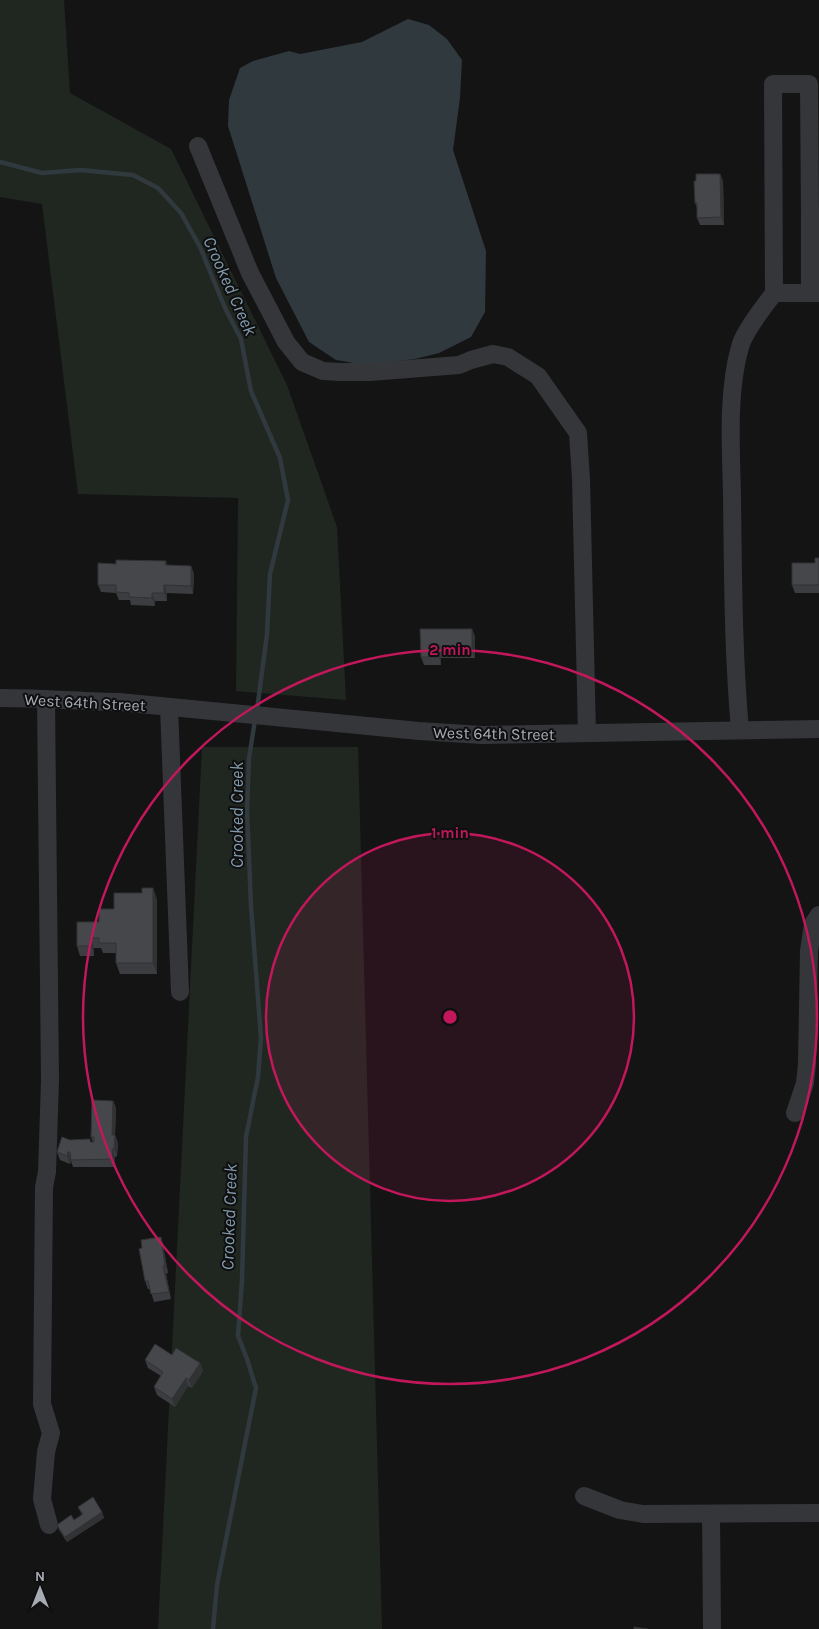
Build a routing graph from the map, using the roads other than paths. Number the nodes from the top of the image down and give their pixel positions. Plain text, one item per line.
1 (198, 146) dead end
2 (814, 216) edge
3 (774, 293) junction
4 (814, 293) edge
5 (0, 698) edge
6 (46, 699) junction
7 (170, 707) junction
8 (819, 729) edge
9 (740, 730) junction
10 (587, 733) junction
11 (819, 915) edge
12 (180, 992) dead end
13 (795, 1113) dead end
14 (584, 1496) dead end
15 (819, 1513) edge
16 (711, 1514) junction
17 (49, 1525) dead end
18 (712, 1629) edge

1 - 10 street
2 - 3 street
2 - 4 street
3 - 4 street
3 - 9 street
5 - 6 street, West 64th Street
6 - 7 street, West 64th Street
6 - 17 street
7 - 10 street, West 64th Street
7 - 12 street, West 64th Street
8 - 9 street, West 64th Street
9 - 10 street, West 64th Street
11 - 13 street
14 - 16 street
15 - 16 street
16 - 18 street

